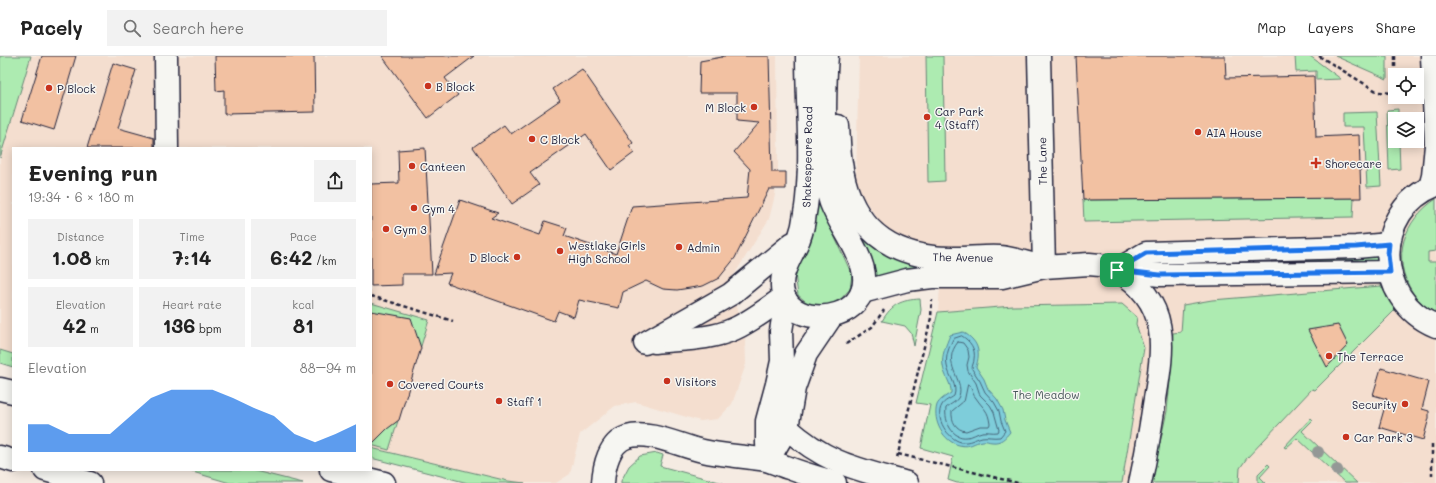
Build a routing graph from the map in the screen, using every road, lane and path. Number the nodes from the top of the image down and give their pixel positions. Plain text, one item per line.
1 (166, 56) edge
2 (1039, 56) edge
3 (1319, 56) edge
4 (1395, 56) edge
5 (1432, 56) edge
6 (820, 59) edge
7 (1395, 68) edge
8 (1388, 93) edge
9 (1436, 144) edge
10 (167, 147) edge
11 (1433, 186) edge
12 (800, 237) junction
13 (1389, 244) junction
14 (1044, 267) junction
15 (1117, 270) junction
16 (1390, 272) junction
17 (862, 292) junction
18 (932, 294) dead end
19 (372, 296) edge
20 (785, 299) junction
21 (889, 306) dead end
22 (831, 317) junction
23 (453, 321) dead end
24 (1436, 326) edge
25 (846, 344) dead end
26 (0, 389) edge
27 (12, 392) edge
28 (787, 428) junction
29 (1432, 444) dead end
30 (0, 457) edge
31 (768, 460) junction
32 (12, 461) edge
33 (48, 471) edge
34 (334, 471) edge
35 (1432, 478) dead end
36 (90, 483) edge
37 (384, 483) edge
38 (603, 483) edge
39 (835, 483) edge
40 (907, 483) edge
41 (1018, 483) edge
42 (1140, 483) edge

1 - 10 main road
2 - 14 main road, The Lane
3 - 8 path
4 - 7 path
5 - 9 main road
6 - 12 main road, Shakespeare Road
6 - 14 main road, The Avenue
6 - 17 main road, Shakespeare Road
9 - 11 main road
11 - 13 main road
12 - 20 main road, Shakespeare Road
12 - 20 main road
13 - 15 main road
13 - 16 main road
14 - 15 main road, The Avenue
14 - 17 main road, The Avenue
15 - 16 main road, The Avenue
15 - 42 main road
16 - 24 main road
17 - 22 main road
18 - 41 path
19 - 23 path
20 - 22 main road
20 - 31 main road, Shakespeare Road
21 - 25 path
22 - 28 main road
26 - 27 main road
28 - 31 main road
28 - 40 main road
29 - 35 path
30 - 32 main road
31 - 38 main road
31 - 39 main road
33 - 36 main road
34 - 37 main road

